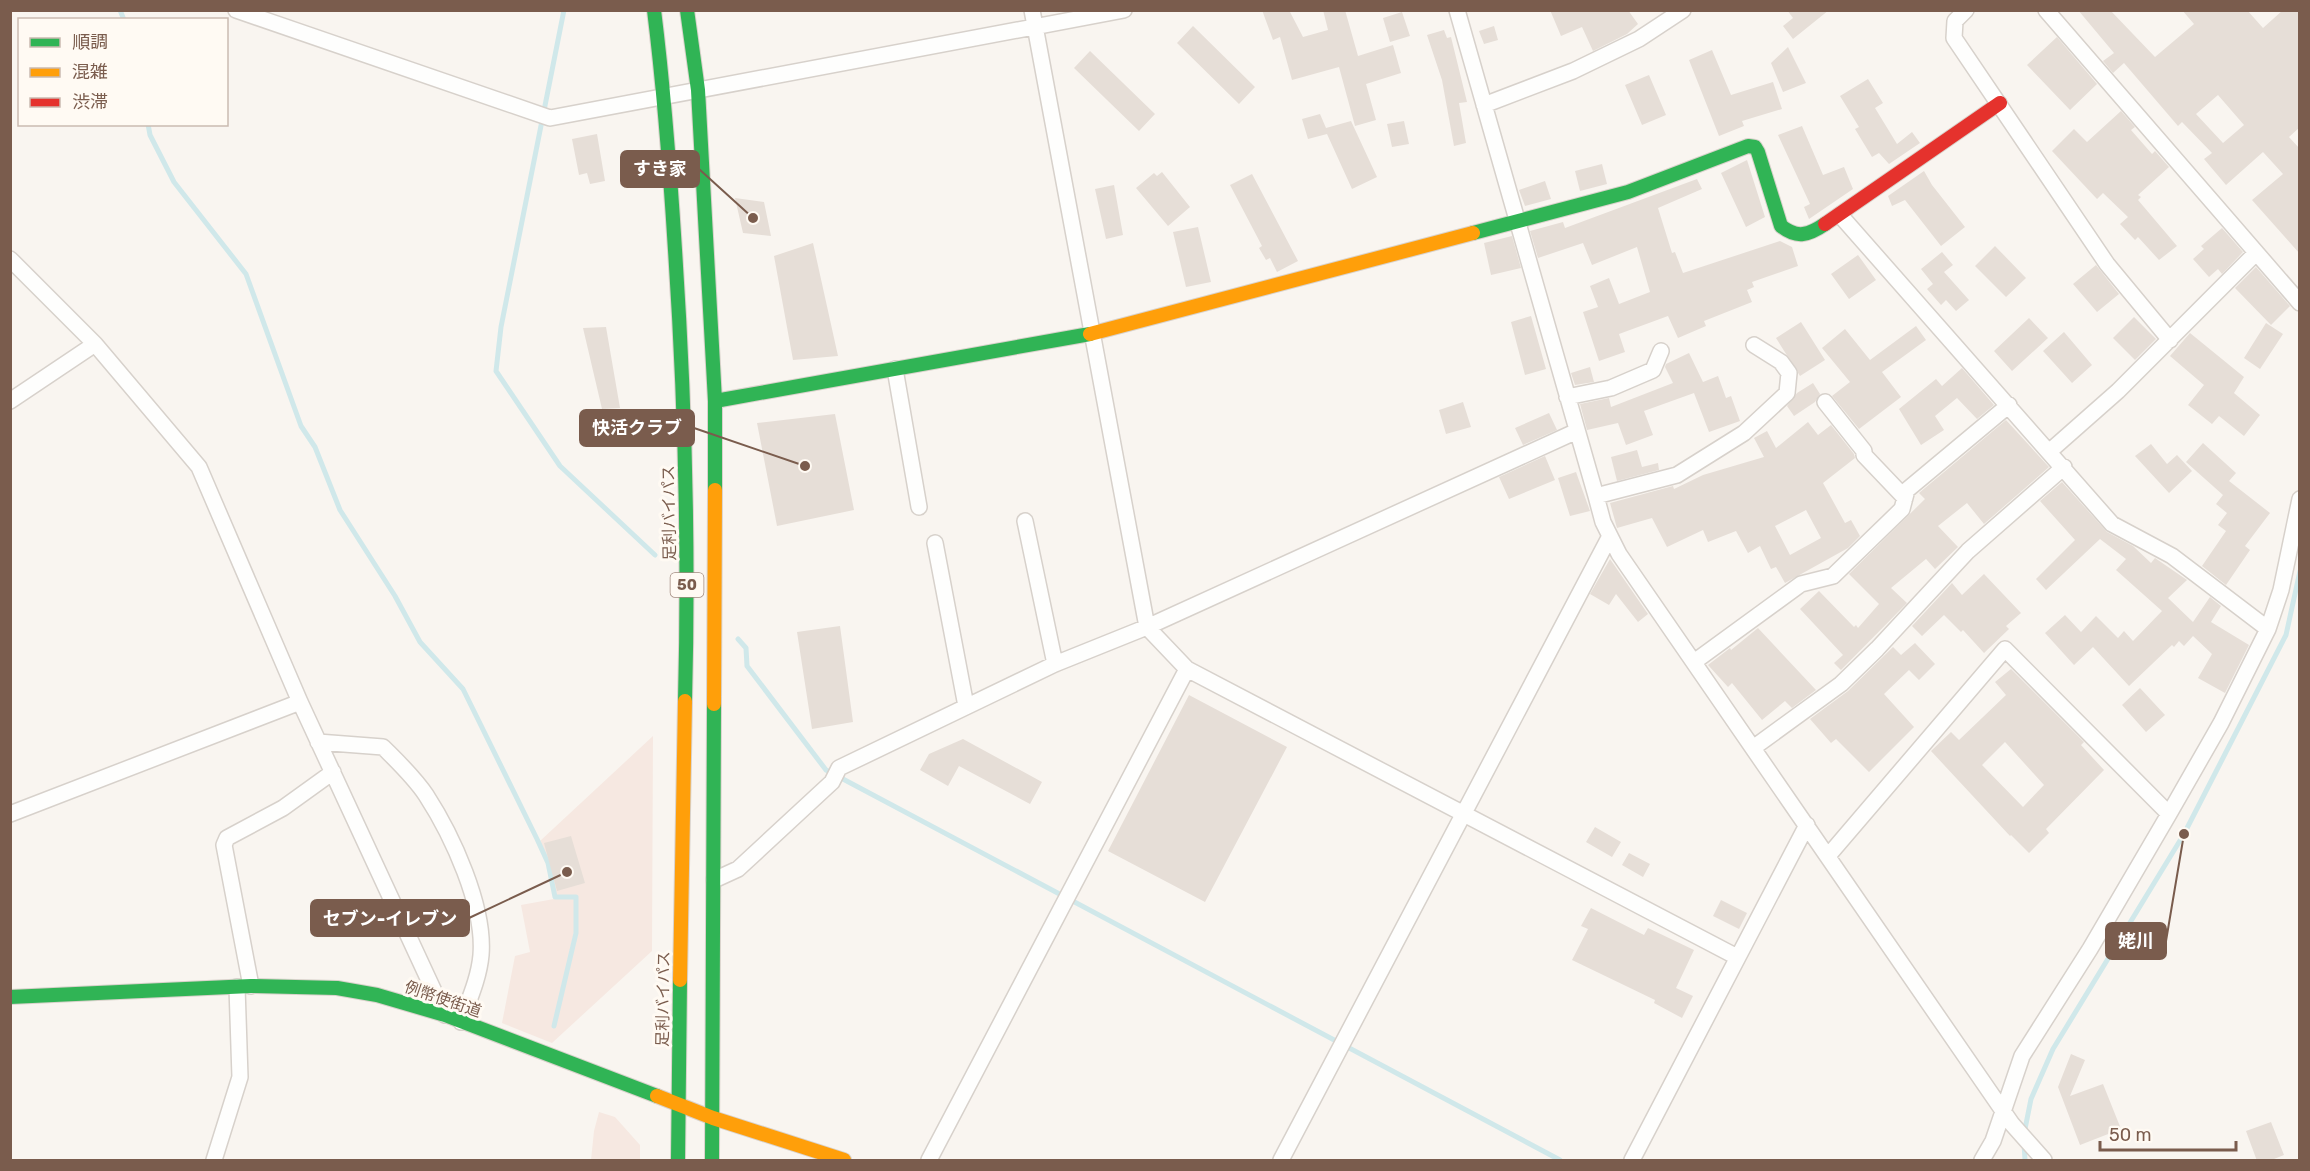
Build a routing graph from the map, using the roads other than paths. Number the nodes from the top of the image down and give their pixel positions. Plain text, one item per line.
1 (237, 10) edge
2 (654, 10) edge
3 (687, 10) edge
4 (1032, 10) edge
5 (1124, 10) edge
6 (1457, 10) edge
7 (1683, 10) edge
8 (1966, 10) edge
9 (2046, 10) edge
10 (1035, 27) junction
11 (698, 90) junction
12 (665, 94) junction
13 (2000, 104) junction
14 (1484, 105) junction
15 (1840, 215) junction
16 (1517, 222) junction
17 (2255, 254) junction
18 (10, 259) edge
19 (2300, 303) edge
20 (1093, 334) junction
21 (2170, 340) junction
22 (95, 344) junction
23 (1754, 345) dead end
24 (1661, 351) dead end
25 (895, 369) junction
26 (1567, 397) junction
27 (715, 400) junction
28 (10, 401) edge
29 (1825, 402) dead end
30 (2009, 405) junction
31 (1577, 431) junction
32 (2050, 451) junction
33 (2064, 467) junction
34 (1596, 496) junction
35 (1905, 498) junction
36 (2300, 499) edge
37 (919, 507) dead end
38 (1025, 521) dead end
39 (1610, 536) junction
40 (935, 543) dead end
41 (1147, 627) junction
42 (2268, 629) junction
43 (1694, 662) junction
44 (1055, 664) junction
45 (1186, 669) junction
46 (300, 702) junction
47 (966, 706) junction
48 (318, 742) junction
49 (1754, 748) junction
50 (333, 772) junction
51 (1462, 813) junction
52 (10, 814) edge
53 (2169, 814) junction
54 (1807, 825) junction
55 (1828, 856) junction
56 (714, 880) junction
57 (1737, 957) junction
58 (244, 986) junction
59 (10, 997) edge
60 (446, 1015) junction
61 (461, 1022) junction
62 (679, 1105) junction
63 (2004, 1111) junction
64 (713, 1118) junction
65 (214, 1161) edge
66 (678, 1161) edge
67 (712, 1161) edge
68 (844, 1161) edge
69 (929, 1161) edge
70 (1281, 1161) edge
71 (1632, 1161) edge
72 (1982, 1161) edge
73 (2044, 1161) edge

1 - 12 street
2 - 12 main road, 足利バイパス / 50
3 - 11 main road, 50
4 - 10 street
5 - 10 street
6 - 14 street
7 - 14 street
8 - 13 street
9 - 17 street
10 - 11 street
10 - 20 street
11 - 12 street
11 - 27 main road, 50
12 - 62 main road, 足利バイパス / 50
13 - 15 main road
13 - 21 street
14 - 16 street
15 - 16 main road
15 - 30 street
16 - 20 main road
16 - 26 street
17 - 19 street
17 - 21 street
18 - 22 street
20 - 25 main road
20 - 41 street
21 - 32 street
22 - 28 street
22 - 46 street
23 - 34 street
24 - 26 street
25 - 27 main road
25 - 37 street
26 - 31 street
27 - 56 main road, 50
29 - 35 street
30 - 32 street
30 - 35 street
31 - 34 street
31 - 41 street
32 - 33 street
33 - 42 street
33 - 49 street
34 - 39 street
35 - 43 street
36 - 42 street
38 - 44 street
39 - 43 street
39 - 51 street
40 - 47 street
41 - 44 street
41 - 45 street
42 - 53 street
43 - 49 street
44 - 47 street
45 - 51 street
45 - 69 street
46 - 48 street
46 - 52 street
47 - 56 street
48 - 50 street
48 - 61 street
49 - 54 street
50 - 58 street
50 - 60 street
51 - 57 street
51 - 70 street
53 - 55 street
53 - 63 street
54 - 55 street
54 - 57 street
55 - 63 street
56 - 64 main road, 50
57 - 71 street
58 - 59 main road, 例幣使街道
58 - 60 main road, 例幣使街道
58 - 65 street
60 - 61 main road, 例幣使街道
61 - 62 main road, 例幣使街道
62 - 64 main road, 例幣使街道
62 - 66 main road, 足利バイパス / 50
63 - 72 street
63 - 73 street
64 - 67 main road, 50
64 - 68 main road, 例幣使街道

